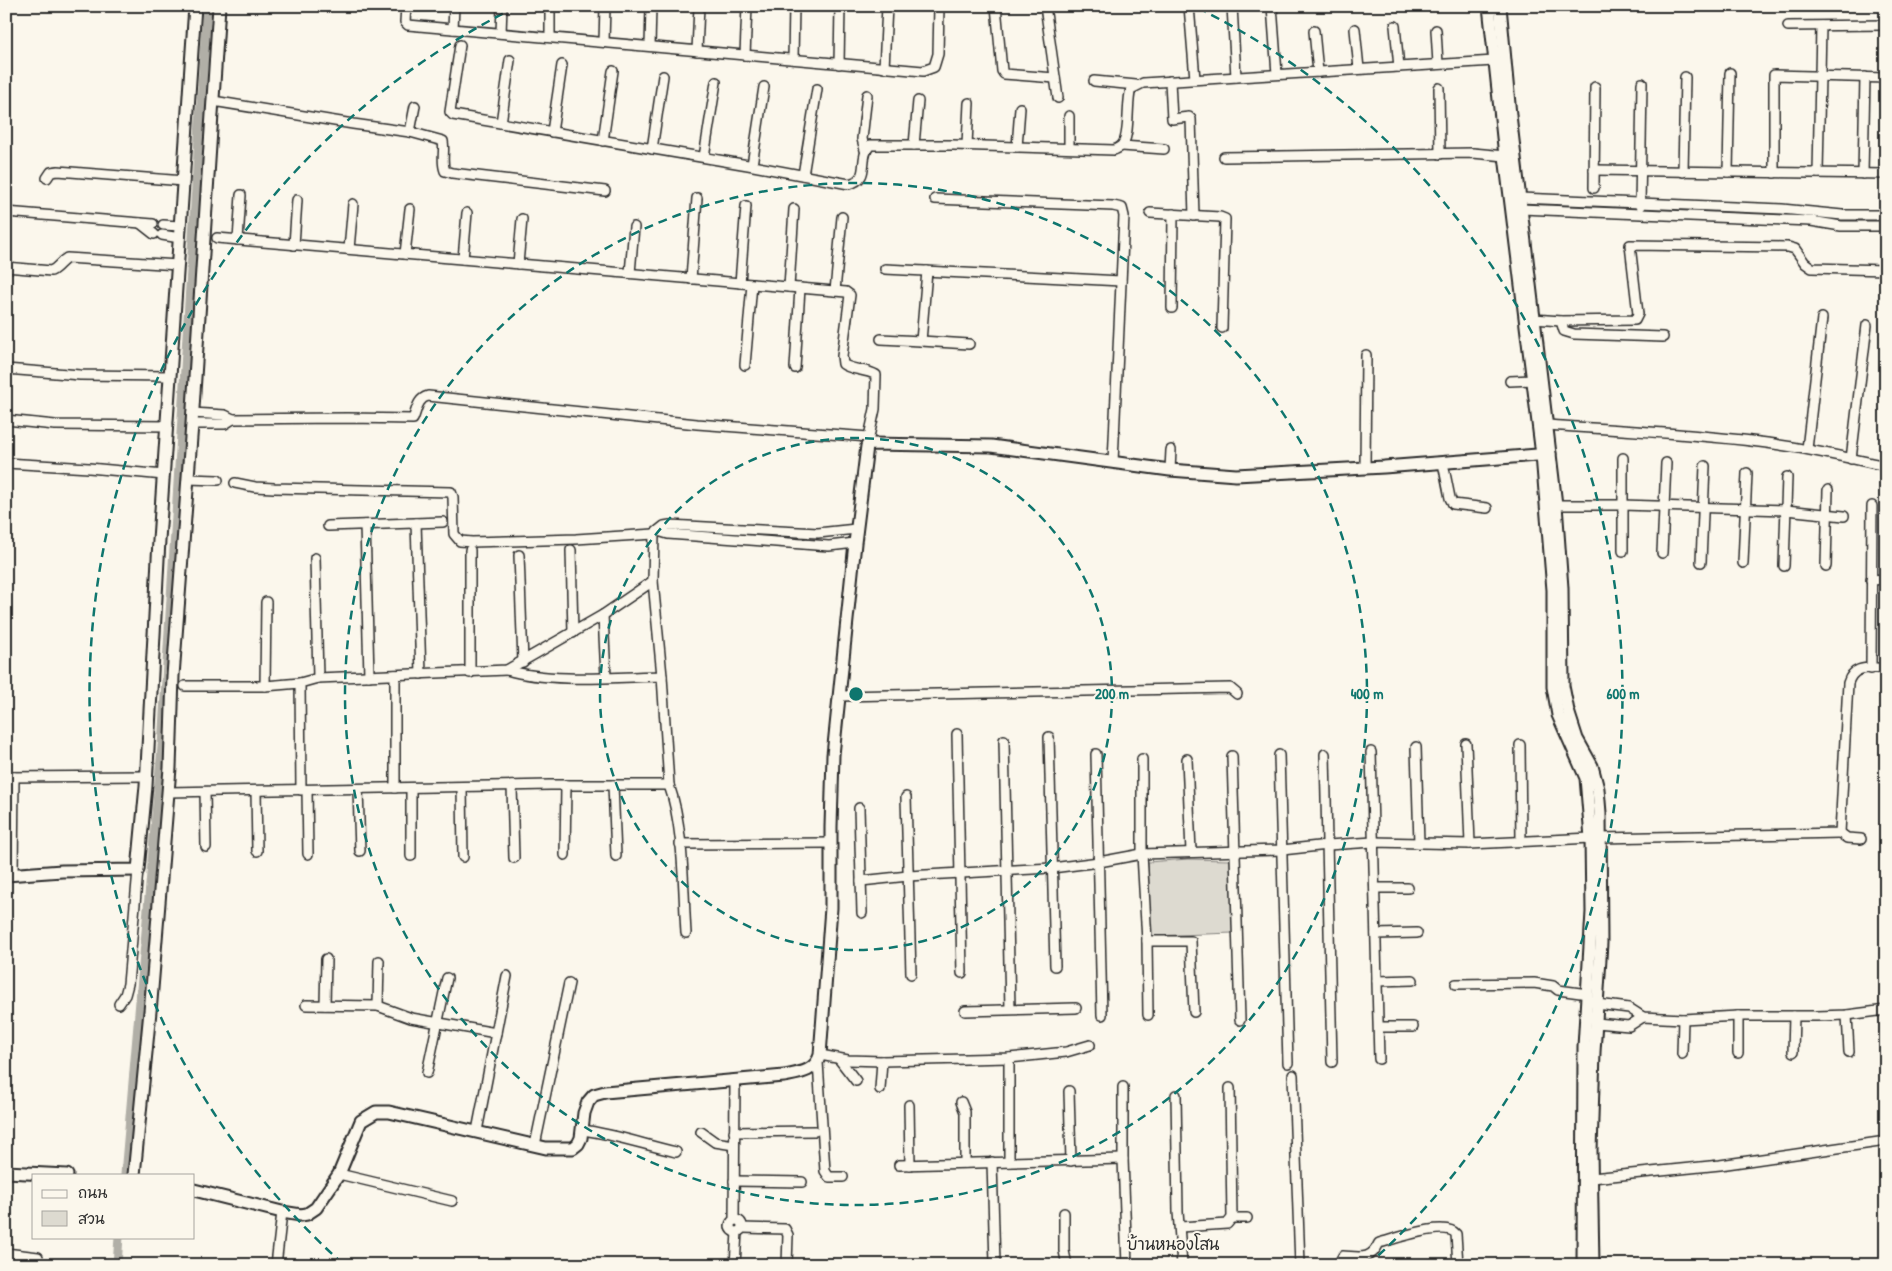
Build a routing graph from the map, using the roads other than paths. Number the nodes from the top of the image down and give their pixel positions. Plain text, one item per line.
1 (195, 6) edge
2 (219, 6) edge
3 (406, 6) edge
4 (454, 6) edge
5 (502, 6) edge
6 (550, 6) edge
7 (605, 6) edge
8 (651, 6) edge
9 (699, 6) edge
10 (747, 6) edge
11 (794, 6) edge
12 (840, 6) edge
13 (887, 6) edge
14 (939, 6) edge
15 (996, 6) edge
16 (1045, 6) edge
17 (1189, 6) edge
18 (1232, 6) edge
19 (1272, 6) edge
20 (1489, 6) edge
21 (1500, 6) edge
22 (1886, 25) edge
23 (1395, 26) dead end
24 (1788, 26) dead end
25 (1821, 26) junction
26 (453, 29) junction
27 (1355, 29) dead end
28 (1436, 30) dead end
29 (1314, 31) dead end
30 (501, 33) junction
31 (550, 37) junction
32 (604, 42) junction
33 (460, 45) dead end
34 (650, 46) junction
35 (697, 51) junction
36 (745, 55) junction
37 (792, 59) junction
38 (510, 60) dead end
39 (1499, 61) junction
40 (839, 64) junction
41 (1438, 64) junction
42 (562, 65) dead end
43 (1399, 67) junction
44 (884, 68) junction
45 (1359, 69) junction
46 (613, 71) dead end
47 (1318, 72) junction
48 (1730, 73) dead end
49 (1277, 74) junction
50 (664, 76) dead end
51 (1820, 76) junction
52 (1236, 77) junction
53 (1685, 77) dead end
54 (1865, 77) junction
55 (1055, 78) junction
56 (1886, 78) edge
57 (1195, 79) junction
58 (1094, 81) dead end
59 (1170, 81) junction
60 (716, 82) dead end
61 (1642, 83) dead end
62 (1136, 85) junction
63 (764, 87) dead end
64 (1595, 87) dead end
65 (1439, 88) dead end
66 (817, 89) dead end
67 (867, 95) dead end
68 (1058, 98) dead end
69 (213, 101) junction
70 (918, 101) dead end
71 (969, 104) dead end
72 (415, 106) dead end
73 (1020, 108) dead end
74 (1069, 116) dead end
75 (501, 123) junction
76 (410, 132) junction
77 (552, 132) junction
78 (603, 141) junction
79 (914, 145) junction
80 (967, 146) junction
81 (1122, 146) junction
82 (1017, 147) junction
83 (1069, 148) junction
84 (652, 149) junction
85 (1164, 149) dead end
86 (866, 150) junction
87 (1440, 154) junction
88 (1505, 156) junction
89 (1224, 157) dead end
90 (704, 158) junction
91 (752, 165) junction
92 (1594, 170) junction
93 (1640, 171) junction
94 (1683, 172) junction
95 (1728, 172) junction
96 (1774, 173) junction
97 (1818, 173) junction
98 (1863, 174) junction
99 (1886, 174) edge
100 (803, 175) junction
101 (47, 178) dead end
102 (184, 181) junction
103 (1594, 188) dead end
104 (605, 191) dead end
105 (241, 195) dead end
106 (697, 198) dead end
107 (935, 199) dead end
108 (297, 200) dead end
109 (1640, 202) junction
110 (1520, 203) junction
111 (353, 204) dead end
112 (746, 206) dead end
113 (1761, 208) junction
114 (410, 209) dead end
115 (794, 209) dead end
116 (1782, 209) junction
117 (6, 212) edge
118 (467, 213) dead end
119 (1150, 213) dead end
120 (1640, 213) junction
121 (1173, 214) junction
122 (1886, 215) edge
123 (1194, 216) junction
124 (842, 217) dead end
125 (522, 219) dead end
126 (1761, 220) junction
127 (1782, 221) junction
128 (140, 223) junction
129 (180, 226) junction
130 (1886, 226) edge
131 (634, 227) dead end
132 (180, 238) junction
133 (218, 238) dead end
134 (238, 240) junction
135 (294, 245) junction
136 (349, 249) junction
137 (406, 254) junction
138 (463, 259) junction
139 (518, 264) junction
140 (178, 265) junction
141 (6, 267) edge
142 (885, 269) dead end
143 (1886, 270) edge
144 (927, 271) junction
145 (630, 274) junction
146 (691, 279) junction
147 (1121, 281) junction
148 (740, 283) junction
149 (752, 284) junction
150 (789, 287) junction
151 (800, 288) junction
152 (835, 291) junction
153 (1172, 308) dead end
154 (1822, 318) dead end
155 (1534, 319) junction
156 (1561, 321) junction
157 (1867, 324) dead end
158 (1222, 328) dead end
159 (1663, 336) dead end
160 (881, 339) dead end
161 (921, 341) junction
162 (969, 344) dead end
163 (1366, 355) dead end
164 (745, 365) dead end
165 (795, 368) dead end
166 (6, 369) edge
167 (170, 376) junction
168 (1533, 380) junction
169 (1510, 381) dead end
170 (192, 418) junction
171 (6, 420) edge
172 (1547, 425) junction
173 (168, 426) junction
174 (868, 442) junction
175 (1807, 449) junction
176 (1171, 450) dead end
177 (1546, 454) junction
178 (1623, 458) dead end
179 (1851, 459) junction
180 (1113, 462) junction
181 (6, 463) edge
182 (1443, 463) junction
183 (1666, 464) dead end
184 (1705, 466) dead end
185 (1886, 466) edge
186 (1365, 468) junction
187 (1170, 470) junction
188 (1747, 473) dead end
189 (164, 476) junction
190 (1787, 477) dead end
191 (188, 479) junction
192 (218, 480) dead end
193 (235, 483) dead end
194 (1828, 490) dead end
195 (1556, 505) junction
196 (1622, 505) junction
197 (1872, 506) dead end
198 (1663, 507) junction
199 (1487, 508) dead end
200 (1704, 508) junction
201 (1746, 509) junction
202 (1786, 510) junction
203 (1827, 514) junction
204 (1844, 516) dead end
205 (443, 522) dead end
206 (416, 523) junction
207 (365, 525) junction
208 (328, 526) dead end
209 (856, 529) junction
210 (656, 532) junction
211 (854, 543) junction
212 (470, 550) dead end
213 (571, 550) dead end
214 (1623, 551) dead end
215 (1662, 554) dead end
216 (519, 555) dead end
217 (315, 558) dead end
218 (1702, 562) dead end
219 (1743, 563) dead end
220 (1784, 566) dead end
221 (1826, 566) dead end
222 (1886, 579) edge
223 (1872, 580) junction
224 (653, 581) junction
225 (266, 602) dead end
226 (603, 615) junction
227 (572, 633) junction
228 (523, 662) junction
229 (1886, 668) edge
230 (1871, 669) junction
231 (506, 670) junction
232 (470, 673) junction
233 (421, 674) junction
234 (395, 675) junction
235 (369, 676) junction
236 (662, 676) junction
237 (606, 677) junction
238 (318, 678) junction
239 (300, 683) junction
240 (185, 686) dead end
241 (265, 686) junction
242 (1237, 694) dead end
243 (840, 696) junction
244 (957, 734) dead end
245 (1048, 737) dead end
246 (1004, 740) dead end
247 (1466, 744) dead end
248 (1520, 745) dead end
249 (1416, 747) dead end
250 (1371, 752) dead end
251 (1096, 754) dead end
252 (1325, 754) dead end
253 (1279, 755) dead end
254 (1232, 756) dead end
255 (1142, 759) dead end
256 (1187, 759) dead end
257 (146, 776) junction
258 (10, 777) edge
259 (566, 785) junction
260 (613, 785) junction
261 (668, 785) junction
262 (512, 786) junction
263 (462, 787) junction
264 (358, 788) junction
265 (395, 788) junction
266 (410, 788) junction
267 (304, 790) junction
268 (256, 791) junction
269 (168, 792) junction
270 (205, 792) junction
271 (906, 797) dead end
272 (859, 808) dead end
273 (1840, 833) junction
274 (1596, 838) junction
275 (1861, 839) dead end
276 (1522, 841) junction
277 (1373, 842) junction
278 (831, 843) junction
279 (1419, 843) junction
280 (680, 844) junction
281 (1470, 844) junction
282 (1328, 845) junction
283 (206, 847) dead end
284 (360, 850) dead end
285 (1282, 850) junction
286 (258, 851) dead end
287 (1234, 851) junction
288 (1191, 852) junction
289 (308, 854) dead end
290 (566, 854) dead end
291 (1142, 854) junction
292 (411, 856) dead end
293 (616, 856) dead end
294 (463, 857) dead end
295 (514, 858) dead end
296 (1099, 862) junction
297 (1052, 868) junction
298 (138, 870) junction
299 (1006, 870) junction
300 (958, 873) junction
301 (10, 875) edge
302 (908, 876) junction
303 (862, 881) junction
304 (1375, 888) junction
305 (1408, 888) dead end
306 (862, 913) dead end
307 (686, 933) dead end
308 (1417, 933) dead end
309 (1376, 934) junction
310 (1147, 941) junction
311 (326, 959) dead end
312 (379, 961) dead end
313 (1055, 966) dead end
314 (962, 973) dead end
315 (910, 974) dead end
316 (507, 976) dead end
317 (447, 978) dead end
318 (1413, 980) dead end
319 (1377, 981) junction
320 (569, 983) dead end
321 (1456, 984) dead end
322 (1588, 994) junction
323 (119, 1004) dead end
324 (1597, 1004) junction
325 (306, 1005) dead end
326 (325, 1005) junction
327 (378, 1006) junction
328 (1076, 1008) dead end
329 (1010, 1009) junction
330 (1886, 1010) edge
331 (965, 1011) dead end
332 (1194, 1012) dead end
333 (1102, 1015) dead end
334 (1148, 1015) dead end
335 (1847, 1015) junction
336 (1738, 1016) junction
337 (1794, 1016) junction
338 (1644, 1017) junction
339 (1683, 1018) junction
340 (1240, 1020) dead end
341 (438, 1023) junction
342 (1596, 1023) junction
343 (1379, 1027) junction
344 (1413, 1027) dead end
345 (496, 1033) junction
346 (1090, 1045) dead end
347 (1793, 1052) dead end
348 (1849, 1052) dead end
349 (1738, 1053) dead end
350 (1682, 1054) dead end
351 (1009, 1058) junction
352 (819, 1059) junction
353 (839, 1059) junction
354 (1379, 1059) dead end
355 (882, 1061) junction
356 (1332, 1062) dead end
357 (1288, 1063) dead end
358 (427, 1073) dead end
359 (1293, 1076) dead end
360 (735, 1080) junction
361 (856, 1081) dead end
362 (1123, 1087) dead end
363 (880, 1088) dead end
364 (1230, 1088) dead end
365 (1069, 1091) dead end
366 (1176, 1095) dead end
367 (961, 1102) dead end
368 (909, 1105) dead end
369 (582, 1130) junction
370 (477, 1131) junction
371 (815, 1131) dead end
372 (701, 1132) dead end
373 (734, 1132) junction
374 (1886, 1141) edge
375 (734, 1145) junction
376 (535, 1146) junction
377 (676, 1152) dead end
378 (1123, 1159) junction
379 (1071, 1161) junction
380 (992, 1162) junction
381 (1009, 1162) junction
382 (965, 1163) junction
383 (910, 1164) junction
384 (899, 1165) dead end
385 (6, 1172) edge
386 (47, 1174) edge
387 (134, 1174) edge
388 (339, 1174) junction
389 (843, 1177) dead end
390 (1592, 1178) junction
391 (734, 1181) junction
392 (802, 1182) dead end
393 (195, 1190) edge
394 (452, 1201) dead end
395 (282, 1212) junction
396 (1064, 1213) dead end
397 (1232, 1218) junction
398 (1246, 1218) dead end
399 (1180, 1227) junction
400 (739, 1230) junction
401 (6, 1253) edge
402 (38, 1257) dead end
403 (995, 1264) edge
404 (276, 1265) edge
405 (735, 1265) edge
406 (787, 1265) edge
407 (1067, 1265) edge
408 (1127, 1265) edge
409 (1182, 1265) edge
410 (1300, 1265) edge
411 (1338, 1265) edge
412 (1458, 1265) edge
413 (1583, 1265) edge
414 (1594, 1265) edge

1 - 102 street
2 - 69 street
3 - 26 street
4 - 26 street
5 - 30 street
6 - 31 street
7 - 32 street
8 - 34 street
9 - 35 street
10 - 36 street
11 - 37 street
12 - 40 street
13 - 44 street
14 - 44 street
15 - 55 street
16 - 55 street
17 - 57 street
18 - 52 street
19 - 49 street
20 - 39 street
21 - 39 street
22 - 25 street
23 - 43 street
24 - 25 street
25 - 51 street
26 - 30 street
27 - 45 street
28 - 41 street
29 - 47 street
30 - 31 street
31 - 32 street
32 - 34 street
33 - 75 street
34 - 35 street
35 - 36 street
36 - 37 street
37 - 40 street
38 - 75 street
39 - 41 street
39 - 88 street
39 - 110 street
40 - 44 street
41 - 43 street
42 - 77 street
43 - 45 street
45 - 47 street
46 - 78 street
47 - 49 street
48 - 95 street
49 - 52 street
50 - 84 street
51 - 54 street
51 - 96 street
51 - 97 street
52 - 57 street
53 - 94 street
54 - 56 street
54 - 98 street
55 - 68 street
57 - 59 street
58 - 62 street
59 - 62 street
59 - 123 street
60 - 90 street
61 - 93 street
62 - 81 street
63 - 91 street
64 - 92 street
65 - 87 street
66 - 100 street
67 - 86 street
69 - 76 street
69 - 170 street
70 - 79 street
71 - 80 street
72 - 76 street
73 - 82 street
74 - 83 street
75 - 77 street
76 - 104 street
77 - 78 street
78 - 84 street
79 - 80 street
79 - 86 street
80 - 82 street
81 - 83 street
81 - 85 street
82 - 83 street
84 - 90 street
86 - 100 street
87 - 88 street
87 - 89 street
88 - 168 street
90 - 91 street
91 - 100 street
92 - 93 street
92 - 103 street
93 - 94 street
93 - 109 street
94 - 95 street
95 - 96 street
96 - 97 street
97 - 98 street
98 - 99 street
101 - 102 street
102 - 129 street
105 - 134 street
106 - 146 street
107 - 147 street
108 - 135 street
109 - 110 street
109 - 113 street
109 - 120 street
110 - 120 street
110 - 155 street
111 - 136 street
112 - 148 street
113 - 116 street
113 - 126 street
114 - 137 street
115 - 150 street
116 - 122 street
116 - 127 street
117 - 128 street
118 - 138 street
119 - 121 street
120 - 126 street
121 - 123 street
121 - 153 street
123 - 158 street
124 - 152 street
125 - 139 street
126 - 127 street
127 - 130 street
128 - 129 street
128 - 132 street
129 - 132 street
131 - 145 street
132 - 140 street
133 - 134 street
134 - 135 street
135 - 136 street
136 - 137 street
137 - 138 street
138 - 139 street
139 - 145 street
140 - 141 street
140 - 167 street
142 - 144 street
143 - 156 street
144 - 147 street
144 - 161 street
145 - 146 street
146 - 148 street
147 - 180 street
148 - 149 street
149 - 150 street
149 - 164 street
150 - 151 street
151 - 152 street
151 - 165 street
152 - 174 street
154 - 175 street
155 - 156 street
155 - 172 street
156 - 159 street
157 - 179 street
160 - 161 street
161 - 162 street
163 - 186 street
166 - 167 street
167 - 173 street
168 - 169 street
168 - 177 street
170 - 174 street
170 - 191 street
171 - 173 street
172 - 175 street
172 - 177 street
173 - 189 street
174 - 180 street
174 - 209 street
175 - 179 street
176 - 187 street
177 - 182 street
177 - 195 street
177 - 274 street
178 - 196 street
179 - 185 street
180 - 187 street
181 - 189 street
182 - 186 street
182 - 199 street
183 - 198 street
184 - 200 street
186 - 187 street
188 - 201 street
189 - 257 street
190 - 202 street
191 - 192 street
191 - 269 street
193 - 210 street
194 - 203 street
195 - 196 street
195 - 274 street
196 - 198 street
196 - 214 street
197 - 223 street
198 - 200 street
198 - 215 street
200 - 201 street
200 - 218 street
201 - 202 street
201 - 219 street
202 - 203 street
202 - 220 street
203 - 204 street
203 - 221 street
205 - 206 street
206 - 207 street
206 - 233 street
207 - 208 street
207 - 235 street
209 - 210 street
209 - 211 street
210 - 211 street
210 - 224 street
211 - 243 street
212 - 232 street
213 - 227 street
216 - 228 street
217 - 238 street
222 - 223 street
223 - 230 street
224 - 226 street
224 - 236 street
225 - 241 street
226 - 227 street
226 - 237 street
227 - 228 street
228 - 231 street
229 - 230 street
230 - 273 street
231 - 232 street
231 - 237 street
232 - 233 street
233 - 234 street
234 - 235 street
234 - 265 street
235 - 238 street
236 - 237 street
236 - 261 street
238 - 239 street
239 - 241 street
239 - 267 street
240 - 241 street
242 - 243 street
243 - 278 street
244 - 300 street
245 - 297 street
246 - 299 street
247 - 281 street
248 - 276 street
249 - 279 street
250 - 277 street
251 - 296 street
252 - 282 street
253 - 285 street
254 - 287 street
255 - 291 street
256 - 288 street
257 - 258 street
257 - 298 street
258 - 301 street
259 - 260 street
259 - 262 street
259 - 290 street
260 - 261 street
260 - 293 street
261 - 280 street
262 - 263 street
262 - 295 street
263 - 266 street
263 - 294 street
264 - 265 street
264 - 267 street
264 - 284 street
265 - 266 street
266 - 292 street
267 - 268 street
267 - 289 street
268 - 270 street
268 - 286 street
269 - 270 street
269 - 387 street
270 - 283 street
271 - 302 street
272 - 303 street
273 - 274 street
273 - 275 street
274 - 276 street
274 - 322 street
274 - 324 street
276 - 281 street
277 - 279 street
277 - 282 street
277 - 304 street
278 - 280 street
278 - 352 street
279 - 281 street
280 - 307 street
282 - 285 street
282 - 356 street
285 - 287 street
285 - 357 street
287 - 288 street
287 - 340 street
288 - 291 street
291 - 296 street
291 - 310 street
296 - 297 street
296 - 333 street
297 - 299 street
297 - 313 street
298 - 301 street
298 - 323 street
299 - 300 street
299 - 329 street
300 - 302 street
300 - 314 street
302 - 303 street
302 - 315 street
303 - 306 street
304 - 305 street
304 - 309 street
308 - 309 street
309 - 319 street
310 - 332 street
310 - 334 street
311 - 326 street
312 - 327 street
316 - 345 street
317 - 341 street
318 - 319 street
319 - 343 street
320 - 376 street
321 - 322 street
322 - 413 street
324 - 338 street
324 - 342 street
325 - 326 street
326 - 327 street
327 - 341 street
328 - 329 street
329 - 331 street
330 - 335 street
335 - 337 street
335 - 348 street
336 - 337 street
336 - 339 street
336 - 349 street
337 - 347 street
338 - 339 street
338 - 342 street
339 - 350 street
341 - 345 street
341 - 358 street
342 - 390 street
343 - 344 street
343 - 354 street
345 - 370 street
346 - 351 street
351 - 355 street
351 - 381 street
352 - 353 street
352 - 360 street
352 - 389 street
353 - 355 street
353 - 361 street
355 - 363 street
359 - 410 street
360 - 369 street
360 - 373 street
362 - 378 street
364 - 397 street
365 - 379 street
366 - 399 street
367 - 382 street
368 - 383 street
369 - 376 street
369 - 377 street
370 - 376 street
370 - 388 street
371 - 373 street
372 - 375 street
373 - 375 street
374 - 390 street
375 - 391 street
378 - 379 street
378 - 408 street
379 - 381 street
380 - 381 street
380 - 382 street
380 - 403 street
382 - 383 street
383 - 384 street
385 - 386 street
388 - 394 street
388 - 395 street
390 - 414 street
391 - 392 street
391 - 400 street
393 - 395 street
395 - 404 street
396 - 407 street
397 - 398 street
397 - 399 street
399 - 409 street
400 - 405 street
400 - 406 street
401 - 402 street
411 - 412 street

